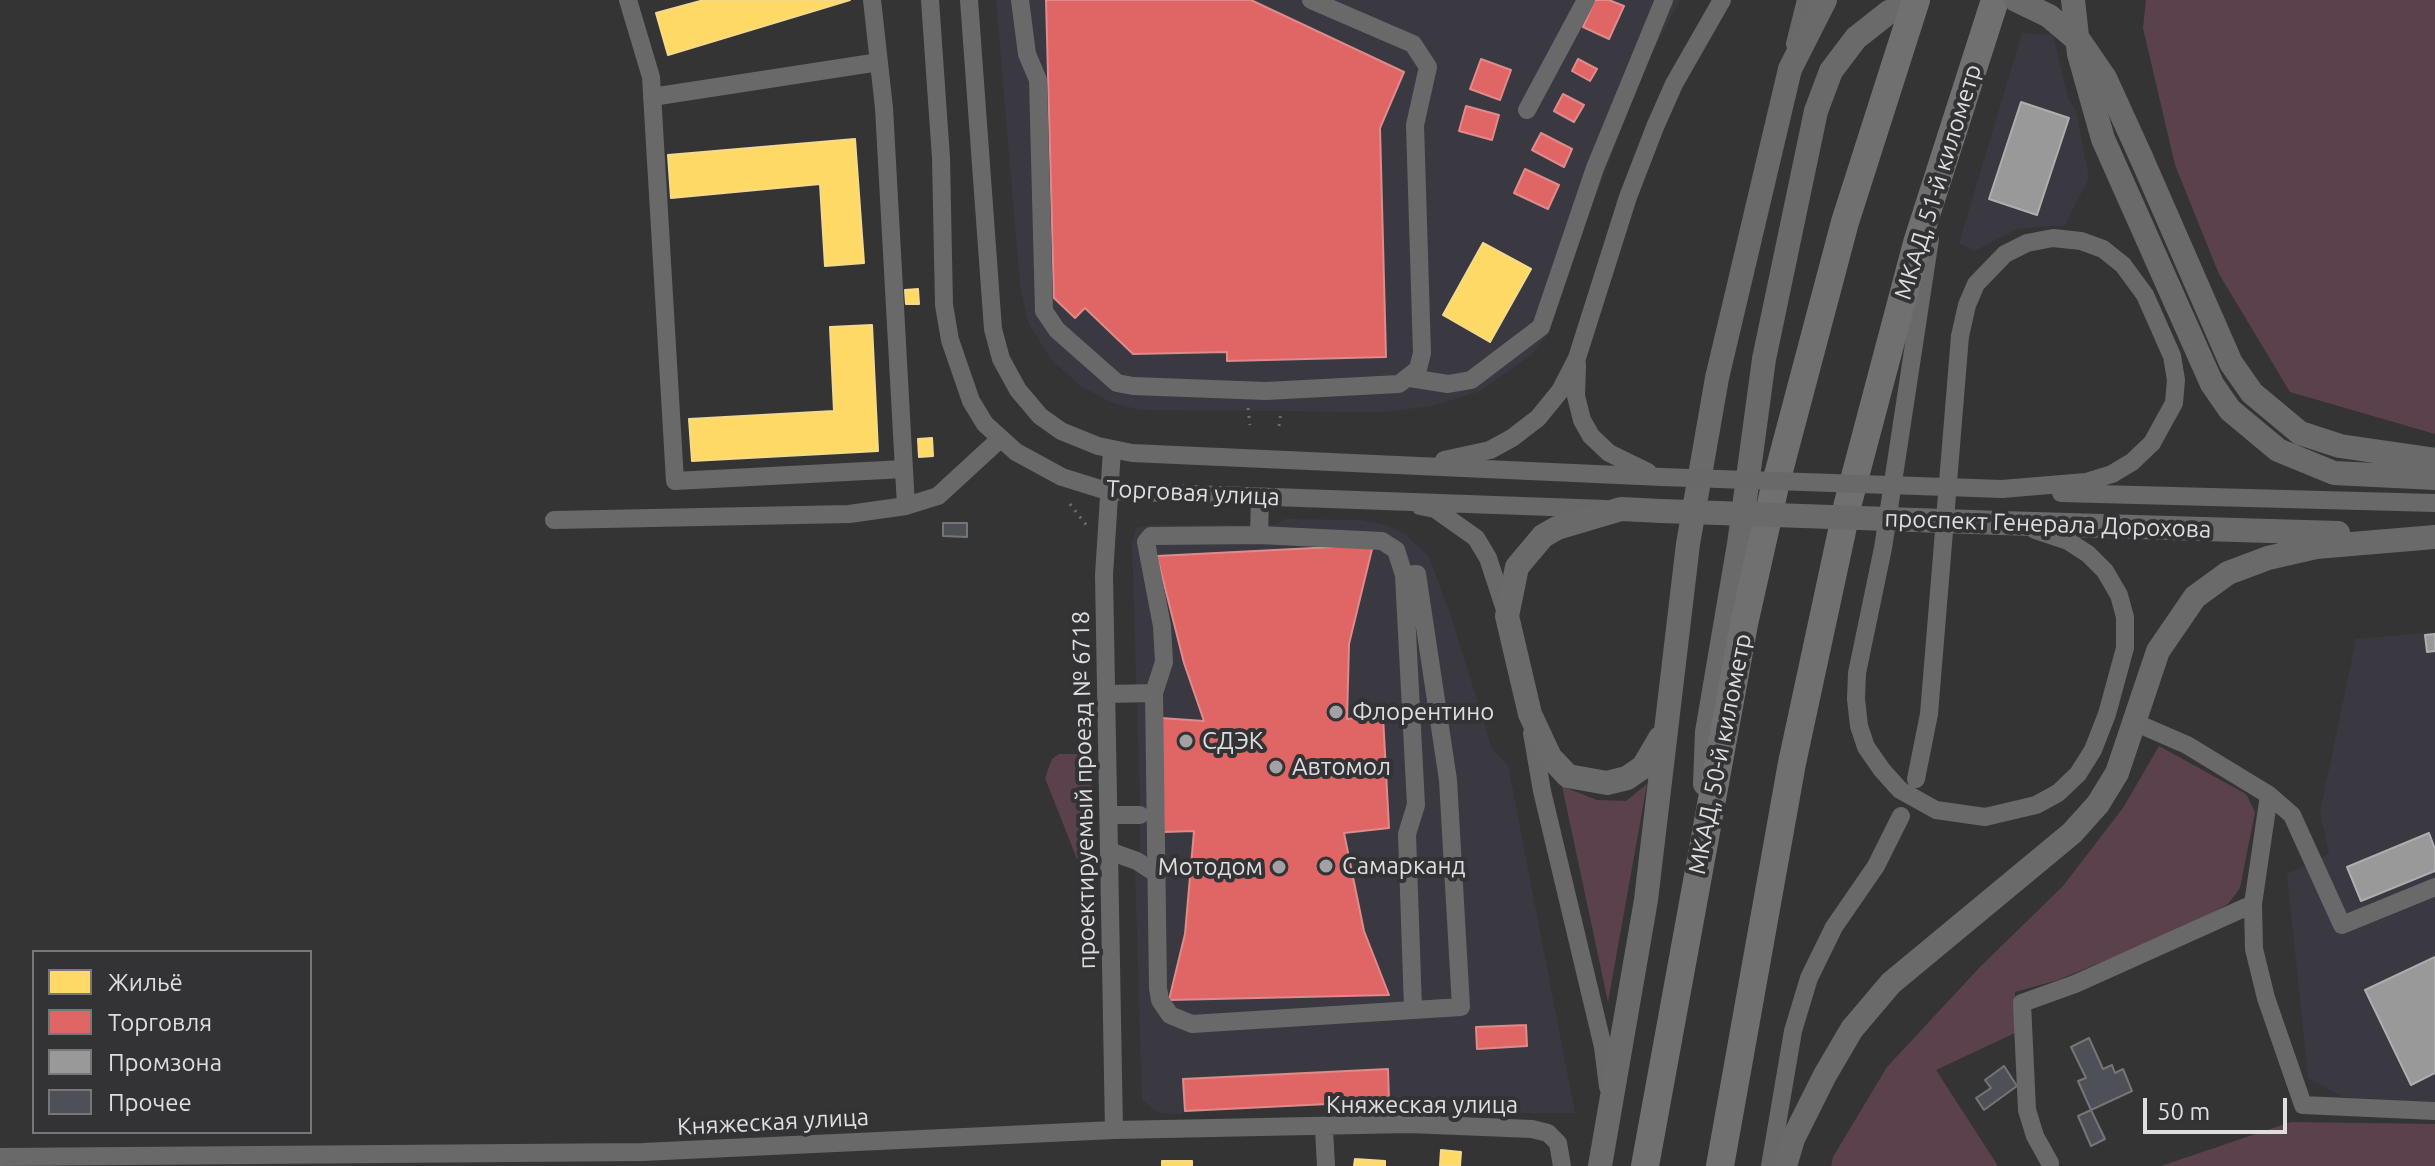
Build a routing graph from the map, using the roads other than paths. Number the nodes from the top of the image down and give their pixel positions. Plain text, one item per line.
1 (628, 0) edge
2 (872, 0) edge
3 (930, 0) edge
4 (969, 0) edge
5 (1020, 0) edge
6 (1311, 0) edge
7 (1586, 0) edge
8 (1664, 0) edge
9 (1722, 0) edge
10 (1806, 0) edge
11 (1825, 0) edge
12 (1916, 0) edge
13 (1995, 0) edge
14 (2016, 0) edge
15 (2073, 0) edge
16 (879, 62) junction
17 (1790, 69) junction
18 (652, 97) junction
19 (1527, 110) dead end
20 (1939, 171) junction
21 (1577, 358) junction
22 (1410, 378) junction
23 (1000, 439) junction
24 (1112, 450) junction
25 (2435, 460) edge
26 (1422, 465) junction
27 (904, 469) junction
28 (1662, 477) junction
29 (2435, 478) edge
30 (2002, 489) junction
31 (1107, 491) junction
32 (1260, 498) junction
33 (1386, 499) junction
34 (2435, 503) edge
35 (906, 506) junction
36 (1621, 509) junction
37 (1661, 511) joint
38 (554, 520) dead end
39 (2001, 523) junction
40 (1259, 535) junction
41 (2435, 537) edge
42 (1404, 575) junction
43 (1507, 616) junction
44 (1154, 693) junction
45 (1107, 694) junction
46 (1668, 713) junction
47 (1530, 714) junction
48 (2134, 722) junction
49 (1916, 779) dead end
50 (2269, 795) junction
51 (1109, 815) junction
52 (1140, 815) dead end
53 (1901, 816) dead end
54 (1704, 834) junction
55 (1109, 851) junction
56 (1157, 874) junction
57 (2435, 887) edge
58 (2253, 904) junction
59 (1413, 1008) junction
60 (1609, 1102) junction
61 (2435, 1111) edge
62 (1324, 1129) junction
63 (1114, 1130) junction
64 (0, 1157) edge
65 (643, 1159) edge
66 (2050, 1163) dead end
67 (1326, 1166) edge
68 (1562, 1166) edge
69 (1600, 1166) edge
70 (1645, 1166) edge
71 (1720, 1166) edge
72 (1770, 1166) edge
73 (1785, 1166) edge

1 - 18 street
2 - 16 street
3 - 23 street, Торговая улица
4 - 24 street, Торговая улица
5 - 22 street
6 - 22 street
7 - 19 street
8 - 22 street
9 - 21 street
10 - 17 street
11 - 17 main road
12 - 54 highway, МКАД, 50-й километр
12 - 54 main road
13 - 20 highway, МКАД, 51-й километр
14 - 25 main road, bridge
15 - 29 main road
16 - 18 street
16 - 27 street
17 - 46 main road
18 - 27 street
20 - 39 street
20 - 71 highway, МКАД, 51-й километр
21 - 26 street
21 - 28 street
23 - 31 street, Торговая улица
23 - 35 street
24 - 26 street, Торговая улица
24 - 31 street, проектируемый проезд № 6718
26 - 28 street, Торговая улица
27 - 35 street
28 - 30 street, проспект Генерала Дорохова, bridge
30 - 34 street, проспект Генерала Дорохова
30 - 49 street
31 - 32 street, Торговая улица
31 - 45 street, проектируемый проезд № 6718
32 - 33 street, Торговая улица
32 - 40 street
33 - 36 street, Торговая улица
33 - 43 street
35 - 38 street
36 - 37 main road, Торговая улица
36 - 43 main road
37 - 39 main road, проспект Генерала Дорохова, bridge
39 - 41 main road, проспект Генерала Дорохова
40 - 42 street
40 - 44 street
41 - 48 main road
42 - 59 street
42 - 59 street
43 - 47 main road
44 - 45 street
44 - 56 street
45 - 51 street, проектируемый проезд № 6718
46 - 47 main road
46 - 60 main road
47 - 60 street
48 - 50 street
48 - 73 main road
50 - 57 street
50 - 58 street
51 - 52 street
51 - 55 street, проектируемый проезд № 6718
53 - 72 street
54 - 70 highway, МКАД, 50-й километр
55 - 56 street
55 - 63 street, проектируемый проезд № 6718
56 - 59 street
58 - 61 street
58 - 66 street
60 - 69 main road
62 - 63 street, Княжеская улица
62 - 67 street
62 - 68 street, Княжеская улица
63 - 65 street, Княжеская улица
64 - 65 street, Княжеская улица

